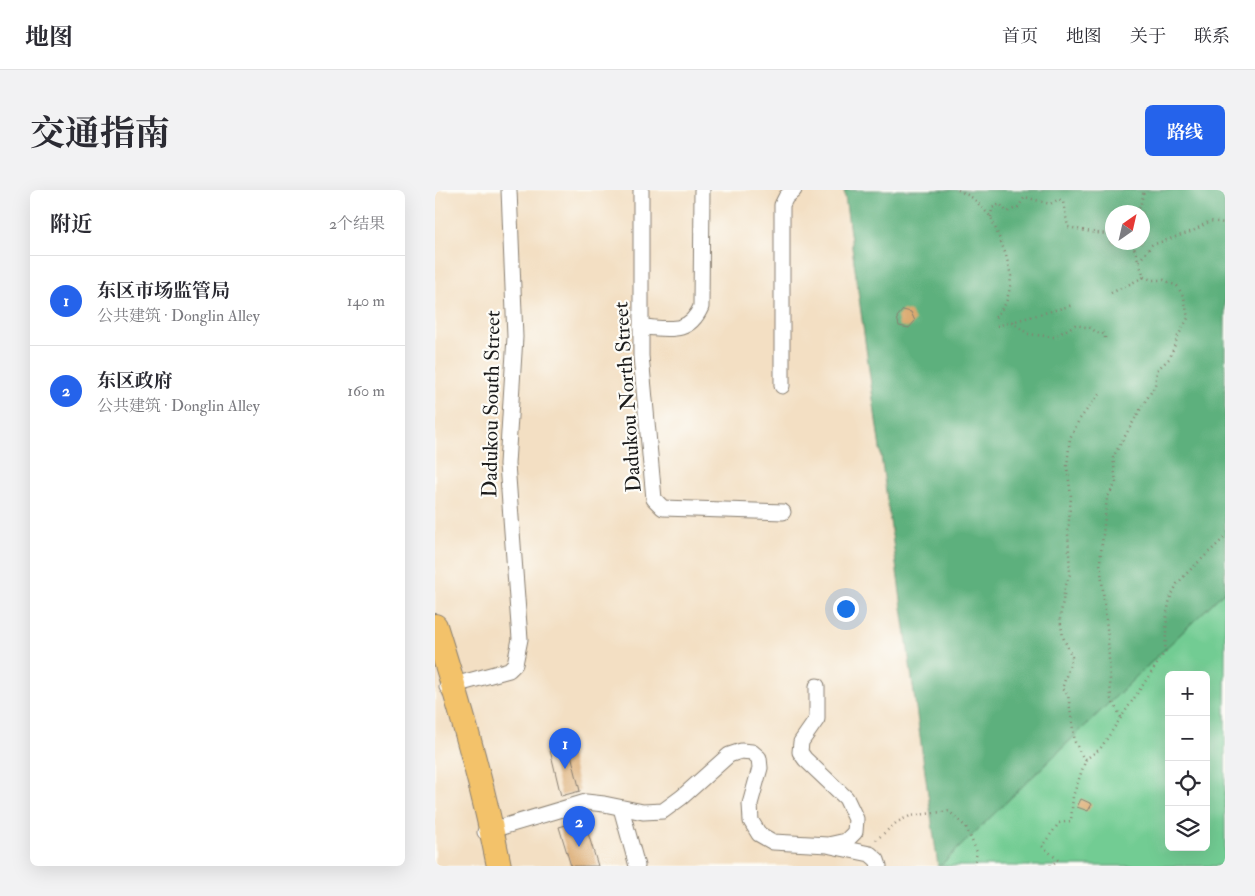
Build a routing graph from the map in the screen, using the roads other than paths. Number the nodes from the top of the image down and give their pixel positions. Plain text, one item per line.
1 (509, 190) edge
2 (641, 190) edge
3 (702, 190) edge
4 (794, 190) edge
5 (641, 326) junction
6 (782, 386) dead end
7 (783, 512) dead end
8 (435, 626) edge
9 (435, 661) edge
10 (449, 686) junction
11 (817, 686) dead end
12 (621, 808) junction
13 (488, 831) junction
14 (828, 845) junction
15 (491, 866) edge
16 (499, 866) edge
17 (637, 866) edge
18 (879, 866) edge

1 - 10 street, Dadukou South Street
2 - 5 street, Dadukou North Street
3 - 5 street
4 - 6 street
5 - 7 street, Dadukou North Street
8 - 10 main road
9 - 10 main road
10 - 13 main road
11 - 14 street
12 - 13 street
12 - 14 street
12 - 17 street
13 - 15 main road
13 - 16 main road
14 - 18 street

